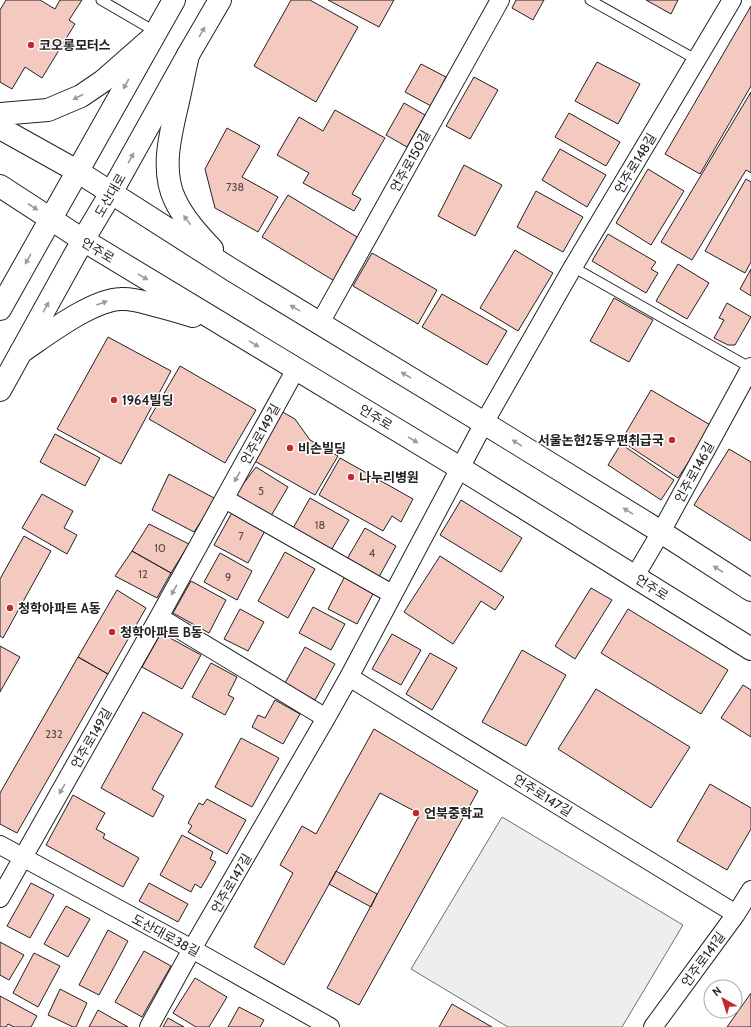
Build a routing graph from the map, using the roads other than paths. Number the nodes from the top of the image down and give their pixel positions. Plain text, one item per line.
1 (101, 0) edge
2 (174, 0) edge
3 (220, 0) edge
4 (500, 0) edge
5 (590, 0) edge
6 (732, 0) edge
7 (154, 35) junction
8 (188, 55) junction
9 (697, 60) junction
10 (0, 114) edge
11 (0, 128) edge
12 (77, 172) junction
13 (0, 186) edge
14 (111, 193) junction
15 (51, 218) junction
16 (83, 240) junction
17 (573, 267) junction
18 (232, 270) junction
19 (0, 309) edge
20 (320, 323) junction
21 (220, 324) junction
22 (21, 352) junction
23 (751, 368) edge
24 (296, 369) junction
25 (0, 390) edge
26 (484, 423) junction
27 (460, 468) junction
28 (225, 499) junction
29 (661, 532) junction
30 (635, 576) junction
31 (751, 590) edge
32 (392, 594) junction
33 (159, 617) junction
34 (751, 649) edge
35 (349, 677) junction
36 (326, 718) junction
37 (0, 845) edge
38 (23, 858) junction
39 (751, 890) edge
40 (0, 898) edge
41 (736, 914) junction
42 (192, 949) junction
43 (149, 1027) edge
44 (330, 1027) edge
45 (653, 1027) edge

1 - 7 lane
2 - 7 main road
8 -> 3 main road, 도산대로
4 - 20 street, 언주로150길
5 - 9 lane
6 - 9 street, 언주로148길
7 -> 10 main road
7 -> 12 main road
14 -> 8 main road, 도산대로
18 -> 8 main road
9 - 17 street, 언주로148길
11 - 12 main road
12 - 14 main road
12 - 15 main road
13 -> 15 main road, 언주로
14 - 16 main road, 도산대로
14 - 18 main road
15 - 16 main road, 언주로
15 -> 19 main road
16 -> 21 main road, 언주로
22 -> 16 main road, 도산대로
17 - 23 lane
17 - 26 street, 언주로148길
20 -> 18 main road
26 -> 20 main road
22 -> 21 main road
21 -> 24 main road, 언주로
22 - 25 main road, 도산대로
23 - 29 street, 언주로146길
24 -> 27 main road, 언주로
24 -> 28 street, 언주로149길
26 - 27 street, 언주로148길
29 -> 26 main road
27 - 30 main road, 언주로
27 - 32 street, 언주로147길
28 - 32 street
28 -> 33 street, 언주로149길
29 - 30 street, 언주로146길
31 -> 29 main road
30 - 34 main road, 언주로
32 - 35 street, 언주로147길
33 - 36 street
33 -> 38 street, 언주로149길
35 - 36 street, 언주로147길
35 - 41 street, 언주로147길
36 - 42 street, 언주로147길
37 - 38 street, 도산대로38길
38 - 40 street, 언주로149길
38 - 42 street, 도산대로38길
39 - 41 street, 언주로141길
41 - 45 street, 언주로141길
42 - 43 street, 언주로147길
42 - 44 street, 도산대로38길

